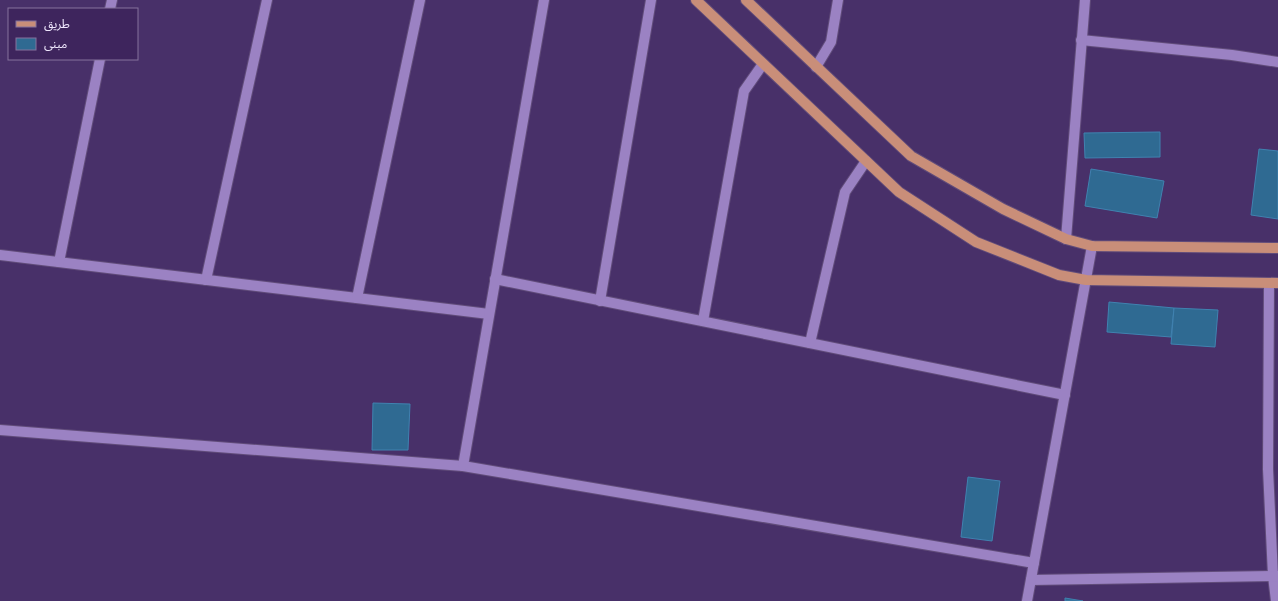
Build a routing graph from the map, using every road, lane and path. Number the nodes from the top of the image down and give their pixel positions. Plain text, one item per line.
1 (267, 0) edge
2 (420, 0) edge
3 (544, 0) edge
4 (651, 0) edge
5 (696, 0) edge
6 (746, 0) edge
7 (838, 0) edge
8 (1085, 0) edge
9 (1081, 40) junction
10 (100, 60) edge
11 (1278, 62) edge
12 (763, 64) junction
13 (816, 67) junction
14 (866, 161) junction
15 (1066, 239) junction
16 (1092, 246) junction
17 (1278, 248) edge
18 (0, 255) edge
19 (59, 262) junction
20 (206, 280) junction
21 (495, 280) junction
22 (1086, 280) junction
23 (1274, 283) edge
24 (357, 298) junction
25 (600, 301) junction
26 (489, 314) junction
27 (703, 321) junction
28 (810, 344) junction
29 (1065, 395) junction
30 (0, 430) edge
31 (462, 466) junction
32 (1034, 563) junction
33 (1275, 576) edge
34 (1031, 580) junction
35 (1027, 601) edge
36 (1276, 601) edge

1 - 20 street
2 - 24 street
3 - 21 street
4 - 25 street
5 - 12 main road
6 - 13 main road
7 - 13 street
8 - 9 street
9 - 11 street
9 - 15 street
10 - 19 street
12 - 14 main road
12 - 27 street
13 - 15 main road
14 - 22 main road
14 - 28 street
15 - 16 main road
16 - 17 main road
16 - 22 street
18 - 19 street
19 - 20 street
20 - 24 street
21 - 25 street
21 - 26 street
22 - 23 main road
22 - 29 street
23 - 33 street
24 - 26 street
25 - 27 street
26 - 31 street
27 - 28 street
28 - 29 street
29 - 32 street
30 - 31 street
31 - 32 street
32 - 34 street
33 - 34 street
33 - 36 street
34 - 35 street

